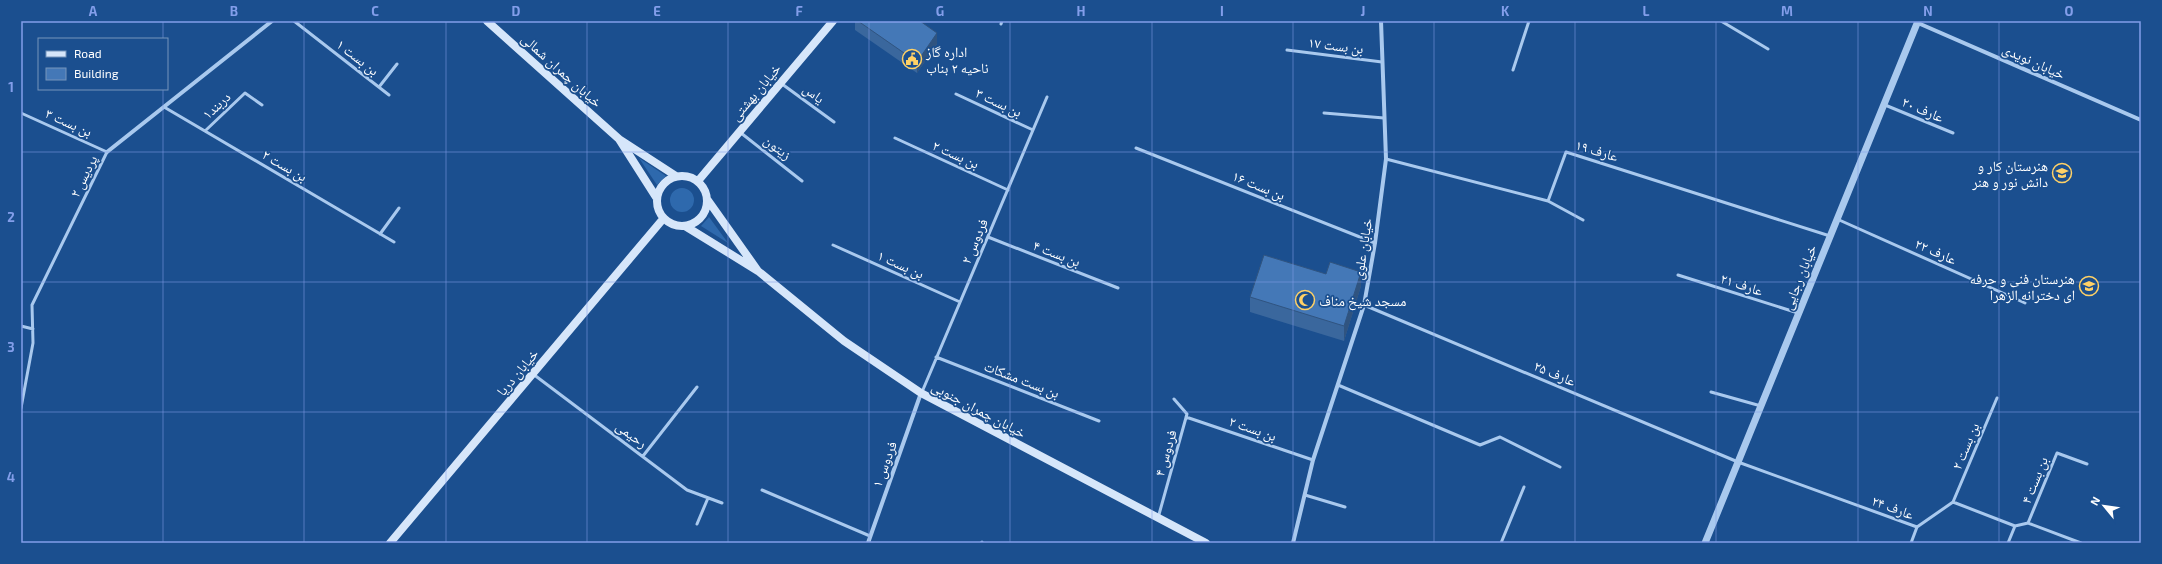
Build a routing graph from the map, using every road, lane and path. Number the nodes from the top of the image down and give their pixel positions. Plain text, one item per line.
1 (272, 21) edge
2 (294, 21) edge
3 (487, 21) edge
4 (833, 21) edge
5 (1381, 21) edge
6 (1529, 21) edge
7 (1721, 21) edge
8 (1918, 22) edge
9 (1768, 49) dead end
10 (1287, 50) dead end
11 (1382, 62) junction
12 (397, 64) dead end
13 (1513, 70) dead end
14 (780, 83) junction
15 (379, 87) junction
16 (956, 94) dead end
17 (389, 95) dead end
18 (1047, 97) dead end
19 (1884, 104) junction
20 (262, 105) dead end
21 (164, 107) junction
22 (21, 113) edge
23 (1324, 113) dead end
24 (1384, 118) junction
25 (2141, 120) edge
26 (834, 122) dead end
27 (1033, 130) junction
28 (205, 131) junction
29 (739, 132) junction
30 (1953, 134) dead end
31 (895, 138) dead end
32 (620, 139) junction
33 (1136, 148) dead end
34 (108, 152) junction
35 (1386, 159) junction
36 (676, 176) junction
37 (698, 181) junction
38 (802, 181) dead end
39 (1008, 190) junction
40 (656, 197) junction
41 (707, 199) junction
42 (1548, 201) junction
43 (399, 208) dead end
44 (663, 219) junction
45 (1837, 219) junction
46 (1583, 220) dead end
47 (685, 226) junction
48 (380, 234) junction
49 (1830, 236) junction
50 (988, 237) junction
51 (394, 242) dead end
52 (1375, 243) junction
53 (833, 245) dead end
54 (758, 271) junction
55 (1678, 274) dead end
56 (1118, 288) dead end
57 (960, 302) junction
58 (2026, 303) dead end
59 (1364, 305) junction
60 (1799, 314) junction
61 (21, 326) edge
62 (33, 329) junction
63 (936, 357) junction
64 (533, 373) junction
65 (1338, 385) junction
66 (697, 386) dead end
67 (1711, 392) dead end
68 (921, 393) junction
69 (1997, 398) dead end
70 (1174, 399) dead end
71 (1761, 406) junction
72 (21, 408) edge
73 (1186, 417) junction
74 (1100, 421) dead end
75 (643, 456) junction
76 (1313, 460) junction
77 (1738, 462) junction
78 (2087, 464) dead end
79 (1560, 467) dead end
80 (1524, 488) dead end
81 (762, 490) dead end
82 (1305, 495) junction
83 (708, 498) junction
84 (1954, 502) junction
85 (722, 503) dead end
86 (1345, 507) dead end
87 (1158, 518) junction
88 (2028, 523) junction
89 (697, 524) dead end
90 (2015, 526) junction
91 (1917, 527) junction
92 (870, 536) junction
93 (1708, 542) edge
94 (390, 543) edge
95 (868, 543) edge
96 (1206, 543) edge
97 (1293, 543) edge
98 (1501, 543) edge
99 (1911, 543) edge
100 (2008, 543) edge
101 (2081, 543) edge

1 - 21 street, پردیس ۲
2 - 15 lane, بن بست ۱
3 - 32 main road, خیابان چمران شمالی
4 - 14 main road, خیابان بهشتی
5 - 11 street, خیابان علوی
6 - 13 lane
7 - 9 lane
8 - 19 street, خیابان رجایی
8 - 25 street, خیابان نویدی
10 - 11 lane, بن بست ۱۷
11 - 24 street, خیابان علوی
12 - 15 lane
14 - 26 lane, یاس
14 - 29 main road, خیابان بهشتی
15 - 17 lane, بن بست ۱
16 - 27 lane, بن بست ۳
18 - 27 lane, فردوس ۲
19 - 30 lane, عارف ۲۰
19 - 45 street, خیابان رجایی
20 - 28 lane, دربند۱
21 - 28 lane, بن بست ۲
21 - 34 street, پردیس ۲
22 - 34 lane, بن بست ۳
23 - 24 lane
24 - 35 street, خیابان علوی
27 - 39 lane, فردوس ۲
28 - 48 lane, بن بست ۲
29 - 37 main road, خیابان بهشتی
29 - 38 lane, زیتون
31 - 39 lane, بن بست ۲
32 - 36 main road, خیابان چمران شمالی
32 - 40 main road, خیابان چمران شمالی
33 - 52 lane, بن بست ۱۶
34 - 62 lane, پردیس ۲
35 - 42 lane
35 - 52 street, خیابان علوی
36 - 37 main road
36 - 40 main road
37 - 41 main road
39 - 50 lane, فردوس ۲
40 - 44 main road
41 - 47 main road
41 - 54 main road, خیابان چمران جنوبی
42 - 46 lane
42 - 49 lane, عارف ۱۹
43 - 48 lane
44 - 47 main road
44 - 64 main road, خیابان دریا
45 - 49 street, خیابان رجایی
45 - 58 lane, عارف ۲۲
47 - 54 main road, خیابان چمران جنوبی
48 - 51 lane, بن بست ۲
49 - 60 street, خیابان رجایی
50 - 56 lane, بن بست ۴
50 - 57 lane, فردوس ۲
52 - 59 street, خیابان علوی
53 - 57 lane, بن بست ۱
54 - 68 main road, خیابان چمران جنوبی
55 - 60 lane, عارف ۲۱
57 - 63 lane, فردوس ۲
59 - 65 street, خیابان علوی
59 - 77 lane, عارف ۲۵
60 - 71 street, خیابان رجایی
61 - 62 lane
62 - 72 lane, پردیس ۲
63 - 68 lane, فردوس ۲
63 - 74 lane, بن بست مشکات
64 - 75 lane, رحیمی
64 - 94 main road, خیابان دریا
65 - 76 street, خیابان علوی
65 - 79 lane
66 - 75 lane
67 - 71 lane
68 - 87 main road, خیابان چمران جنوبی
68 - 92 street, فردوس ۱
69 - 84 lane, بن بست ۲
70 - 73 lane, فردوس ۴
71 - 77 street, خیابان رجایی
73 - 76 lane, بن بست ۲
73 - 87 lane, فردوس ۴
75 - 83 lane, رحیمی
76 - 82 street, خیابان علوی
77 - 91 lane, عارف ۲۴
77 - 93 street, خیابان رجایی
78 - 88 lane, بن بست ۴
80 - 98 lane
81 - 92 lane
82 - 86 lane
82 - 97 street, خیابان علوی
83 - 85 lane, رحیمی
83 - 89 lane
84 - 90 lane
84 - 91 lane, عارف ۲۴
87 - 96 main road, خیابان چمران جنوبی
88 - 90 lane
88 - 101 lane
90 - 100 lane
91 - 99 lane
92 - 95 street, فردوس ۱

